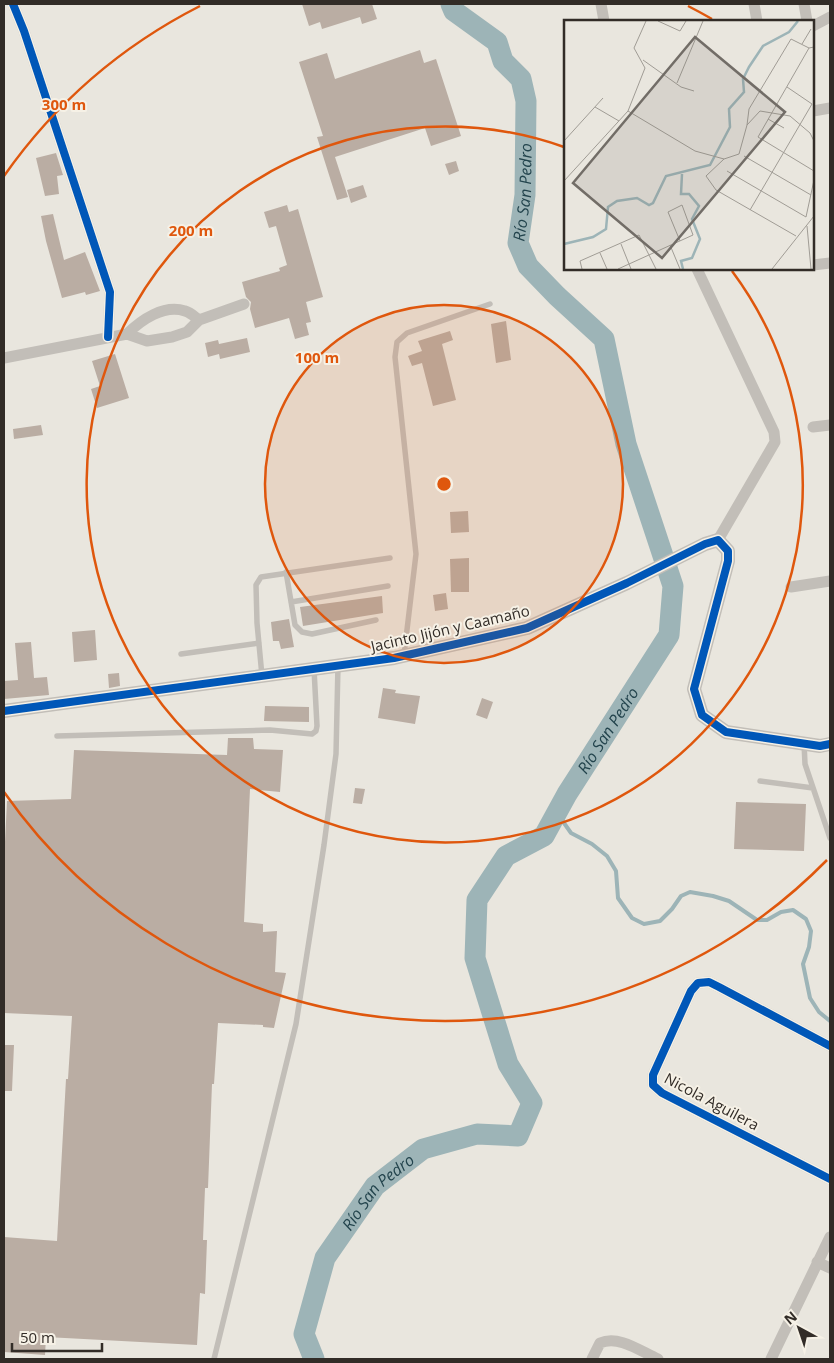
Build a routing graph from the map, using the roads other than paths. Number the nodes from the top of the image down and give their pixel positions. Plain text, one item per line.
1 (13, 4) edge
2 (601, 4) edge
3 (754, 4) edge
4 (804, 4) edge
5 (830, 17) edge
6 (604, 20) edge
7 (757, 20) edge
8 (807, 20) edge
9 (814, 25) edge
10 (830, 108) edge
11 (814, 111) edge
12 (830, 263) edge
13 (814, 264) edge
14 (697, 270) edge
15 (244, 304) dead end
16 (490, 304) dead end
17 (199, 320) junction
18 (127, 334) junction
19 (108, 337) junction
20 (4, 358) edge
21 (830, 424) edge
22 (813, 427) dead end
23 (718, 540) junction
24 (390, 558) dead end
25 (286, 572) junction
26 (830, 581) edge
27 (388, 586) dead end
28 (791, 588) dead end
29 (291, 602) junction
30 (376, 620) dead end
31 (259, 643) junction
32 (181, 654) dead end
33 (404, 655) junction
34 (338, 665) junction
35 (314, 668) junction
36 (262, 676) junction
37 (4, 711) edge
38 (57, 736) dead end
39 (804, 743) junction
40 (830, 746) edge
41 (760, 781) dead end
42 (813, 788) junction
43 (830, 838) edge
44 (830, 1046) edge
45 (830, 1179) edge
46 (830, 1237) edge
47 (817, 1262) junction
48 (830, 1268) edge
49 (214, 1359) edge
50 (592, 1359) edge
51 (658, 1359) edge
52 (770, 1359) edge

1 - 19 street
2 - 6 street
3 - 7 street
4 - 8 street
5 - 9 street
10 - 11 street
12 - 13 street
14 - 23 street
15 - 17 street
16 - 33 lane
17 - 18 street
17 - 18 street
18 - 19 street
19 - 20 street
21 - 22 street
23 - 33 street, Jacinto Jijón y Caamaño
23 - 39 street
24 - 25 lane
25 - 29 lane
25 - 31 lane
26 - 28 street
27 - 29 lane
29 - 30 lane
31 - 32 lane
31 - 36 lane
33 - 34 street, Jacinto Jijón y Caamaño
34 - 35 street, Jacinto Jijón y Caamaño
34 - 49 lane
35 - 36 street, Jacinto Jijón y Caamaño
35 - 38 lane
36 - 37 street, Jacinto Jijón y Caamaño
39 - 40 street
39 - 42 lane
41 - 42 lane
42 - 43 lane
44 - 45 street, Nicola Aguilera
46 - 47 street
47 - 48 street
47 - 52 street
50 - 51 street

